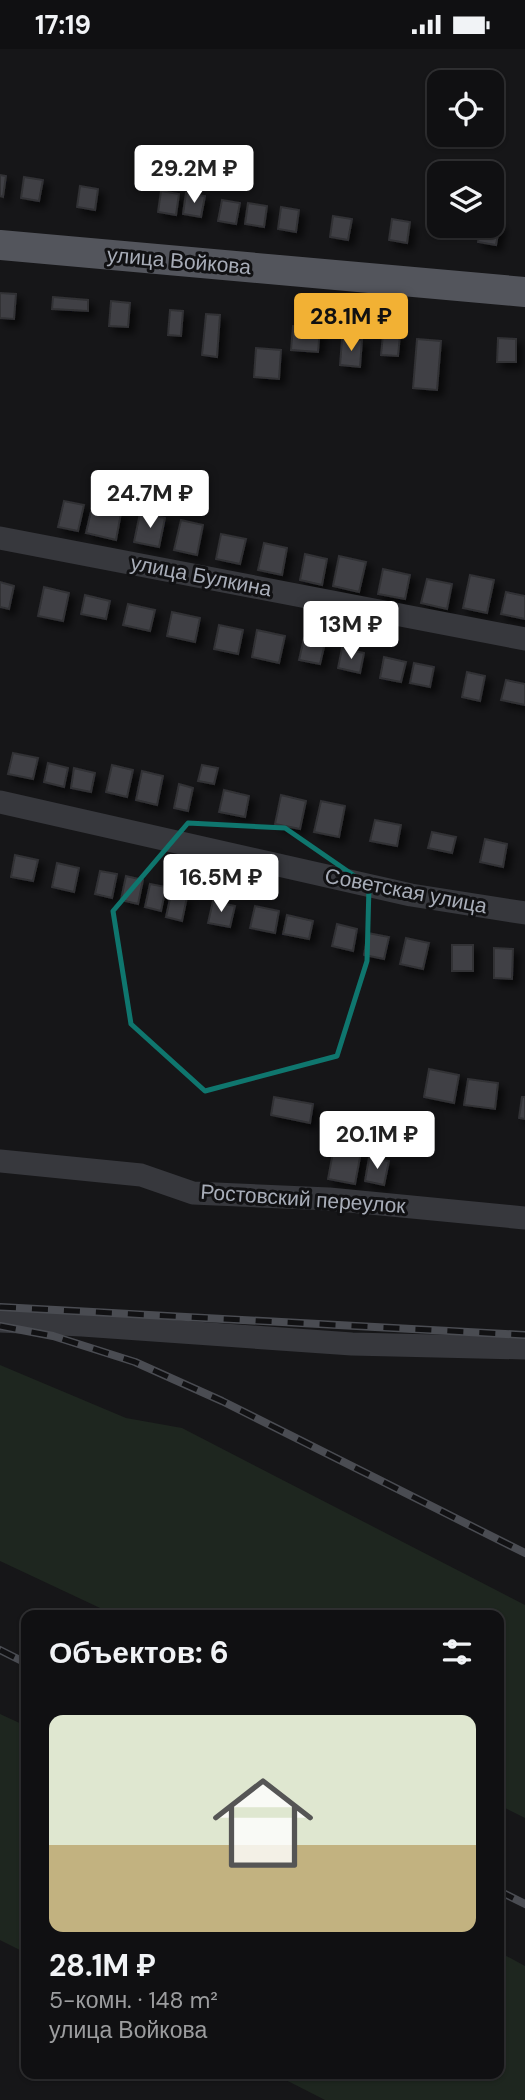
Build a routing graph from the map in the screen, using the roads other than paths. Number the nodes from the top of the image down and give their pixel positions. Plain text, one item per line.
1 (0, 245) edge
2 (525, 292) edge
3 (0, 538) edge
4 (525, 639) edge
5 (0, 803) edge
6 (525, 913) edge
7 (0, 1161) edge
8 (525, 1217) edge
9 (0, 1321) edge
10 (525, 1348) edge

1 - 2 main road, улица Войкова
3 - 4 street, улица Булкина
5 - 6 street, Советская улица
7 - 8 street, Ростовский переулок
9 - 10 street

